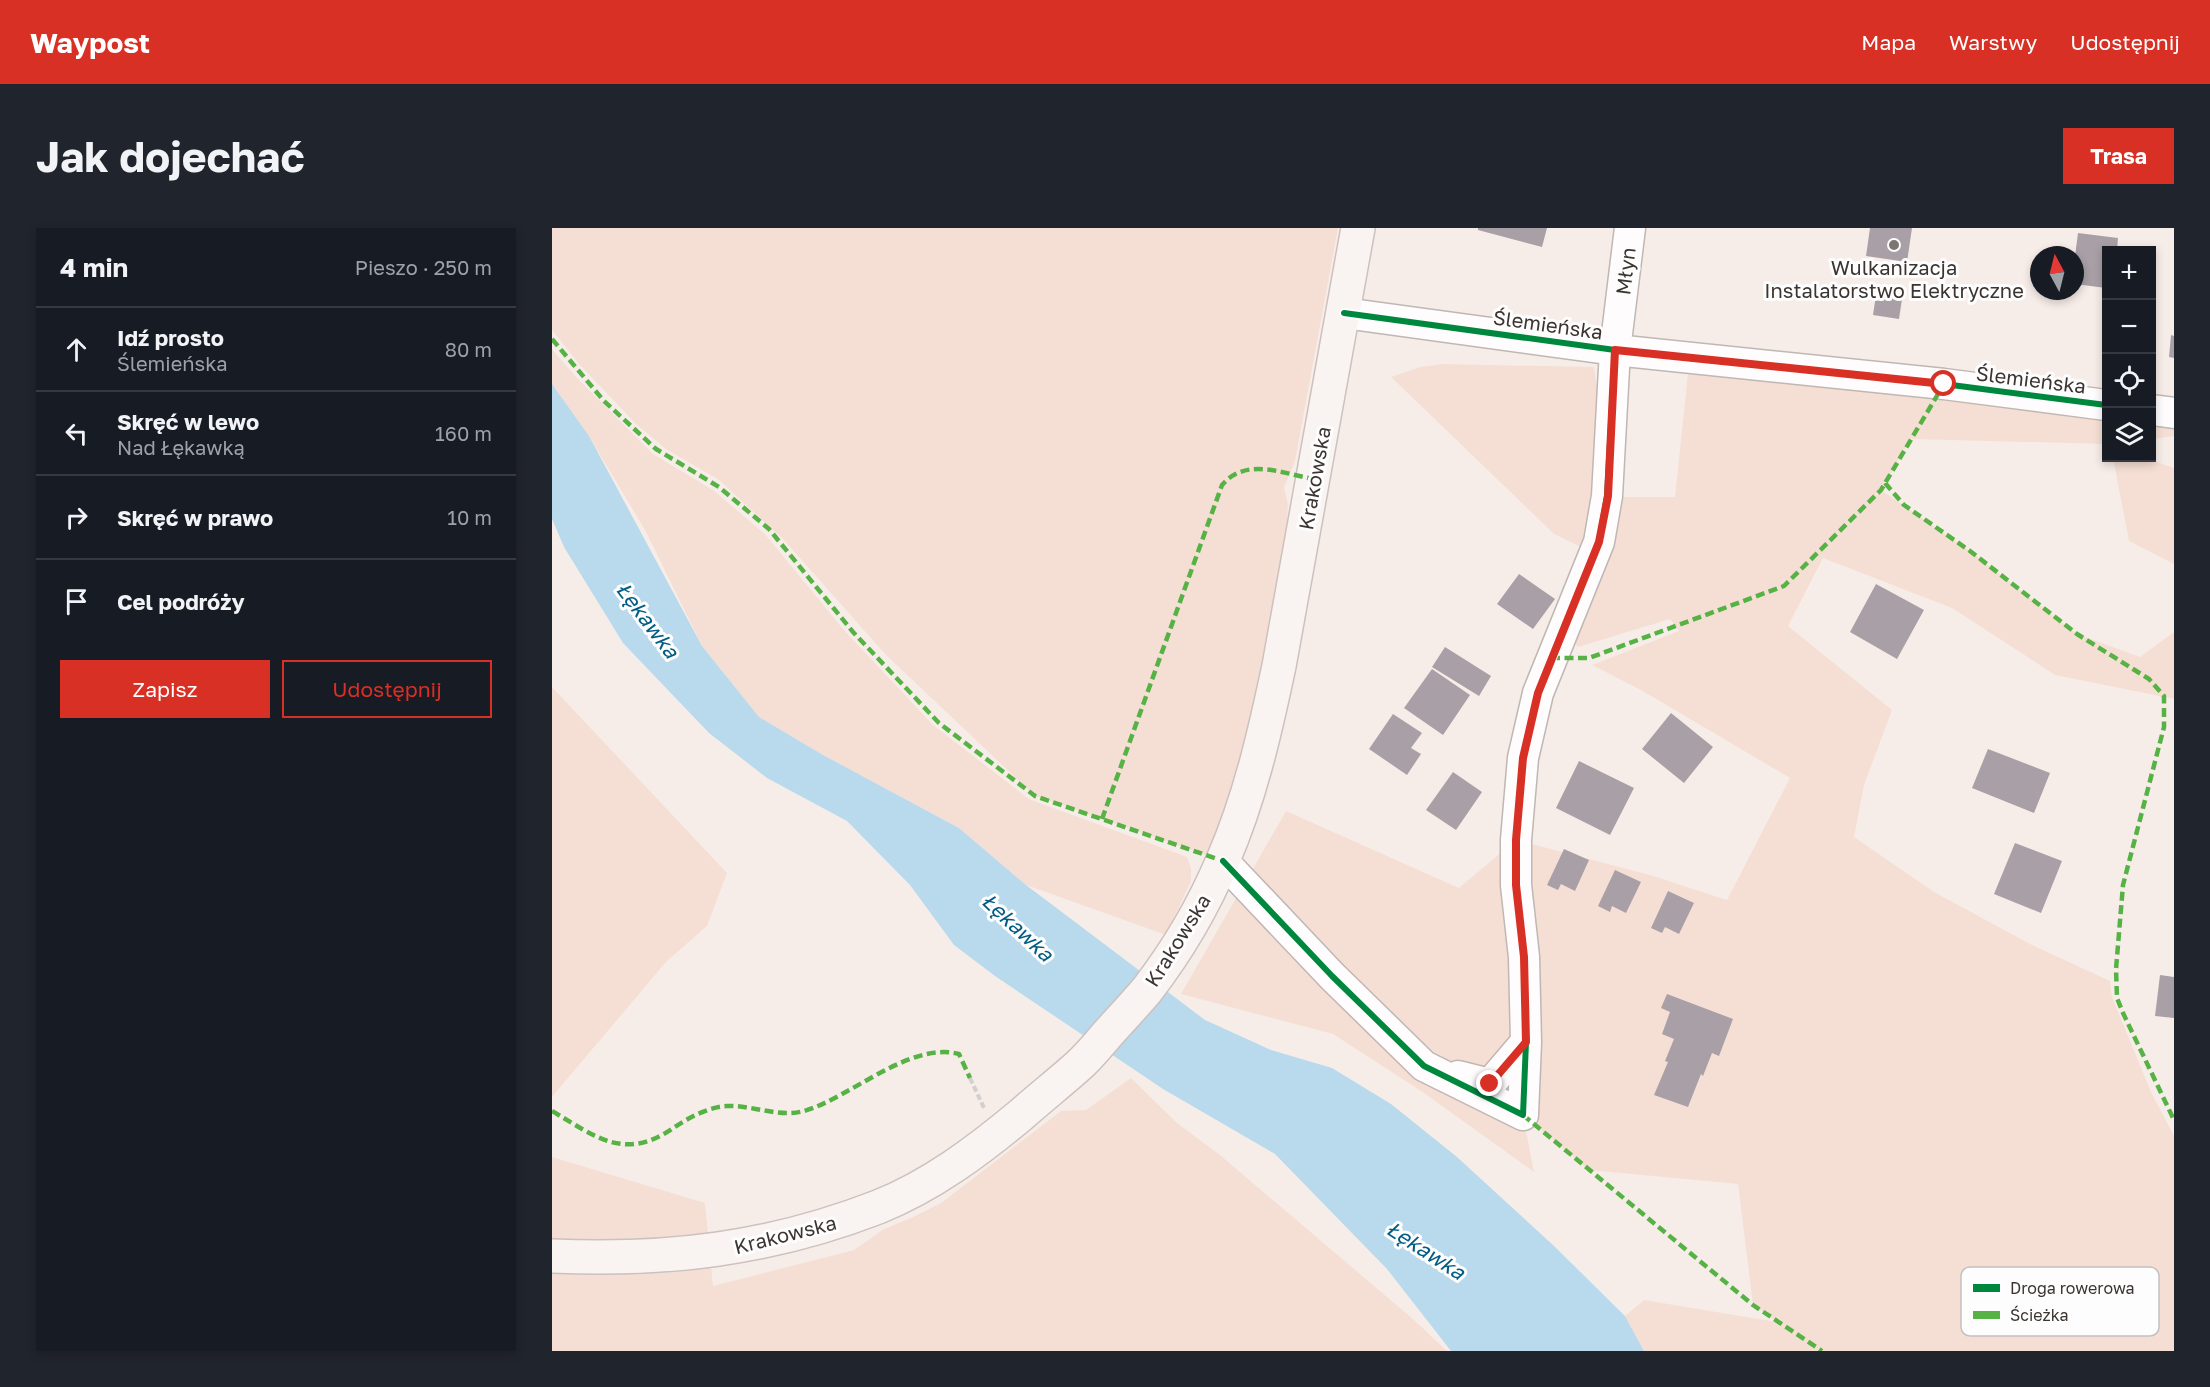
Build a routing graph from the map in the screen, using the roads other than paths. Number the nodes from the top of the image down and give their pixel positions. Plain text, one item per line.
1 (1358, 228) edge
2 (1630, 228) edge
3 (1344, 313) junction
4 (1615, 350) junction
5 (2102, 404) edge
6 (2156, 410) edge
7 (2174, 412) edge
8 (1223, 861) junction
9 (1526, 1042) junction
10 (1424, 1066) junction
11 (552, 1256) edge

1 - 3 main road, Krakowska
2 - 4 street, Młyn
3 - 4 street, Ślemieńska
3 - 8 main road, Krakowska
4 - 5 street, Ślemieńska
4 - 9 street, Młyn
6 - 7 street
8 - 10 street
8 - 11 main road, Krakowska
9 - 10 street
9 - 10 street, Młyn

